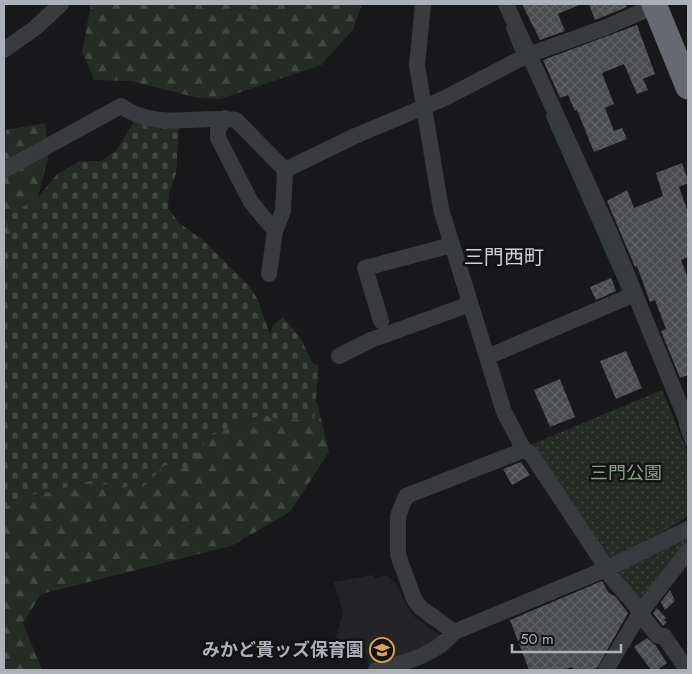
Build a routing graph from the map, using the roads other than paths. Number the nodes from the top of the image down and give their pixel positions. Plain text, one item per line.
1 (61, 4) edge
2 (423, 4) edge
3 (506, 4) edge
4 (654, 5) edge
5 (4, 50) edge
6 (528, 55) junction
7 (688, 87) edge
8 (425, 107) junction
9 (224, 118) junction
10 (4, 170) edge
11 (285, 170) junction
12 (275, 231) junction
13 (452, 245) junction
14 (269, 274) dead end
15 (635, 294) junction
16 (470, 304) junction
17 (381, 321) dead end
18 (339, 356) dead end
19 (487, 357) junction
20 (688, 424) edge
21 (524, 450) junction
22 (688, 529) edge
23 (688, 551) edge
24 (606, 569) junction
25 (640, 613) junction
26 (454, 632) junction
27 (376, 670) edge
28 (606, 670) edge
29 (687, 670) edge

1 - 5 street
2 - 8 street
3 - 6 street
4 - 6 street
4 - 7 highway
6 - 8 street
6 - 15 street
8 - 11 street
8 - 13 street
9 - 10 street
9 - 11 street
9 - 12 street
11 - 12 street
12 - 14 street
13 - 16 street
13 - 17 street
15 - 19 street
15 - 20 street
16 - 18 street
16 - 19 street
19 - 21 street
21 - 24 street
21 - 26 street
22 - 24 street
23 - 25 street
24 - 25 street
24 - 26 street
25 - 28 street
25 - 29 street
26 - 27 street

